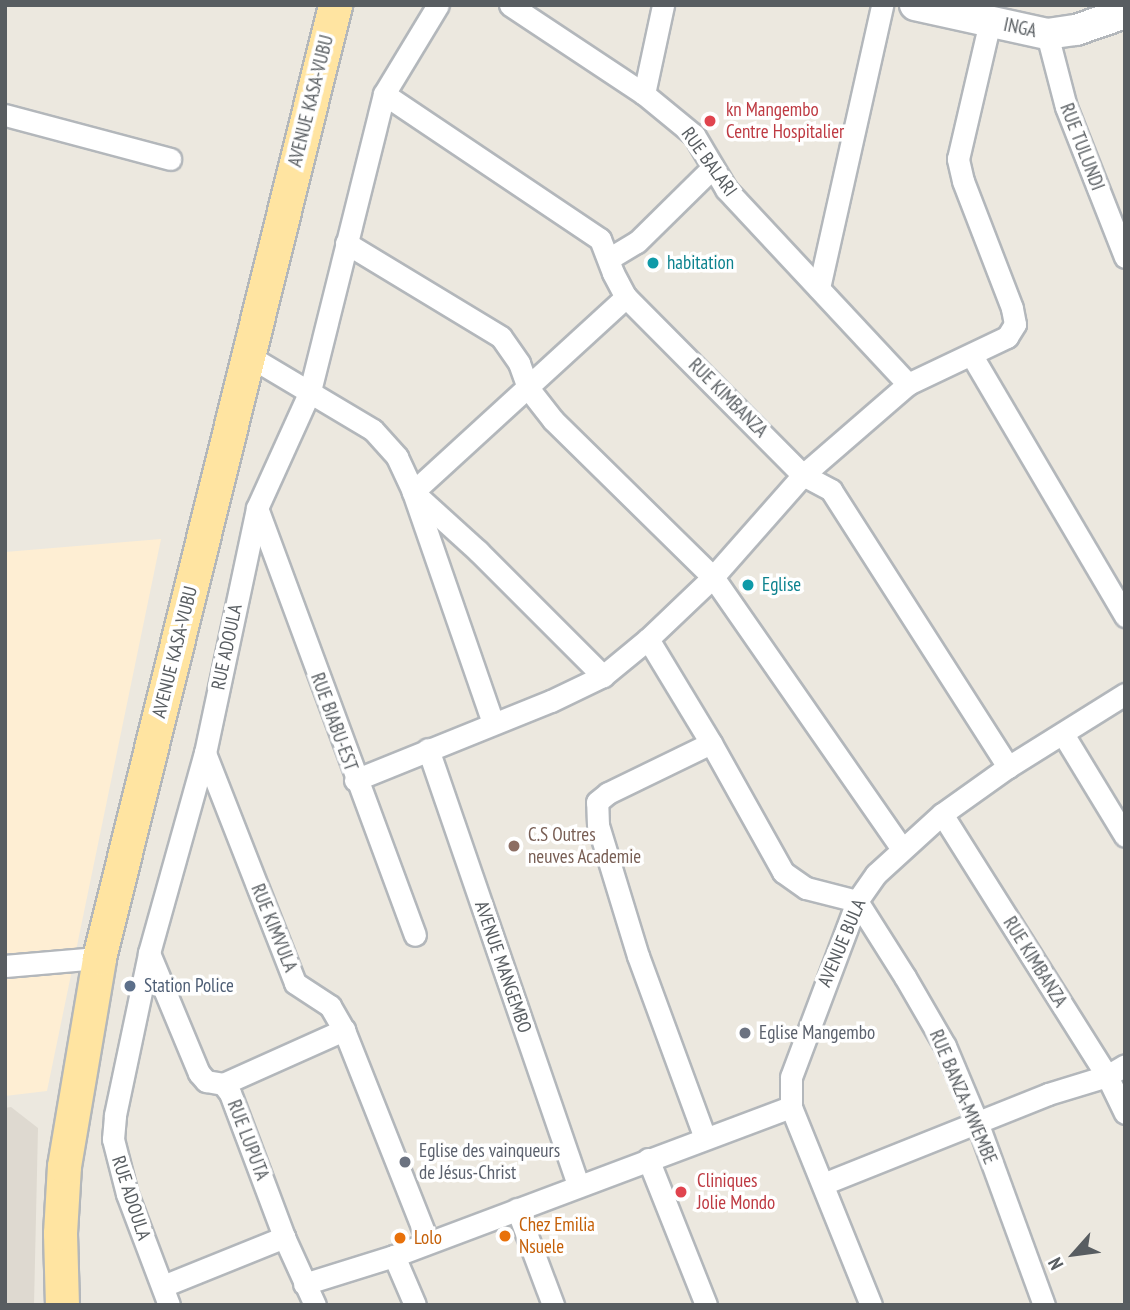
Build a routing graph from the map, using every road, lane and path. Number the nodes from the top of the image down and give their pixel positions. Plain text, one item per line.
1 (335, 5) edge
2 (438, 5) edge
3 (510, 5) edge
4 (663, 5) edge
5 (881, 5) edge
6 (915, 5) edge
7 (1107, 13) edge
8 (990, 22) junction
9 (1047, 34) junction
10 (384, 94) junction
11 (644, 94) junction
12 (5, 115) edge
13 (170, 159) dead end
14 (712, 168) junction
15 (346, 243) junction
16 (1125, 257) edge
17 (610, 258) junction
18 (819, 288) junction
19 (626, 297) junction
20 (249, 356) junction
21 (972, 356) junction
22 (908, 384) junction
23 (528, 388) junction
24 (310, 391) junction
25 (803, 475) junction
26 (413, 492) junction
27 (257, 508) junction
28 (713, 577) junction
29 (1125, 617) edge
30 (648, 639) junction
31 (603, 676) junction
32 (1125, 694) edge
33 (493, 723) junction
34 (1063, 734) junction
35 (711, 743) junction
36 (428, 749) junction
37 (205, 753) junction
38 (1008, 767) junction
39 (355, 780) junction
40 (942, 814) junction
41 (1125, 836) edge
42 (901, 848) junction
43 (857, 901) junction
44 (415, 935) dead end
45 (149, 953) junction
46 (99, 958) junction
47 (5, 966) edge
48 (344, 1030) junction
49 (1116, 1071) edge
50 (223, 1084) junction
51 (791, 1107) junction
52 (1125, 1113) edge
53 (977, 1122) junction
54 (705, 1138) junction
55 (648, 1158) junction
56 (823, 1184) junction
57 (578, 1185) junction
58 (517, 1209) junction
59 (284, 1237) junction
60 (428, 1242) junction
61 (394, 1256) junction
62 (304, 1283) junction
63 (166, 1295) edge
64 (863, 1303) edge
65 (62, 1305) edge
66 (315, 1305) edge
67 (415, 1305) edge
68 (552, 1305) edge
69 (706, 1305) edge
70 (1044, 1305) edge

1 - 20 main road, AVENUE KASA-VUBU
2 - 10 street, RUE ADOULA
3 - 11 street, RUE BALARI
4 - 11 street
5 - 18 street
6 - 8 street, INGA
7 - 9 street, INGA
8 - 9 street, INGA
8 - 21 street
9 - 16 street, RUE TULUNDI
10 - 15 street, RUE ADOULA
10 - 17 street, RUE KIMBANZA
11 - 14 street, RUE BALARI
12 - 13 street
14 - 17 street
14 - 18 street, RUE BALARI
15 - 23 street
15 - 24 street, RUE ADOULA
17 - 19 street, RUE KIMBANZA
18 - 22 street, RUE BALARI
19 - 23 street
19 - 25 street, RUE KIMBANZA
20 - 24 street
20 - 46 main road, AVENUE KASA-VUBU
21 - 22 street
21 - 29 street
22 - 25 street
23 - 26 street
23 - 28 street
24 - 26 street
24 - 27 street, RUE ADOULA
25 - 28 street
25 - 38 street, RUE KIMBANZA
26 - 31 street
26 - 33 street
27 - 37 street, RUE ADOULA
27 - 39 street, RUE BIABU-EST
28 - 30 street
28 - 42 street
30 - 31 street
30 - 35 street
31 - 33 street
32 - 34 street, AVENUE BULA
33 - 36 street
34 - 38 street, AVENUE BULA
34 - 41 street
35 - 43 street
35 - 54 street
36 - 39 street
36 - 57 street, AVENUE MANGEMBO
37 - 45 street, RUE ADOULA
37 - 48 street, RUE KIMVULA
38 - 40 street, AVENUE BULA
39 - 44 street, RUE BIABU-EST
40 - 42 street, AVENUE BULA
40 - 49 street, RUE KIMBANZA
42 - 43 street, AVENUE BULA
43 - 51 street, AVENUE BULA
43 - 53 street, RUE BANZA-MWEMBE
45 - 50 street, RUE LUPUTA
45 - 63 street, RUE ADOULA
46 - 47 street
46 - 65 main road, AVENUE KASA-VUBU
48 - 50 street
48 - 60 street, RUE KIMVULA
49 - 52 street, RUE KIMBANZA
49 - 53 street
50 - 59 street, RUE LUPUTA
51 - 54 street
51 - 56 street, AVENUE BULA
53 - 56 street
53 - 70 street, RUE BANZA-MWEMBE
54 - 55 street
55 - 57 street
55 - 69 street
56 - 64 street, AVENUE BULA
57 - 58 street
58 - 60 street
58 - 68 street
59 - 62 street, RUE LUPUTA
59 - 63 street
60 - 61 street
61 - 62 street
61 - 67 street
62 - 66 street, RUE LUPUTA

